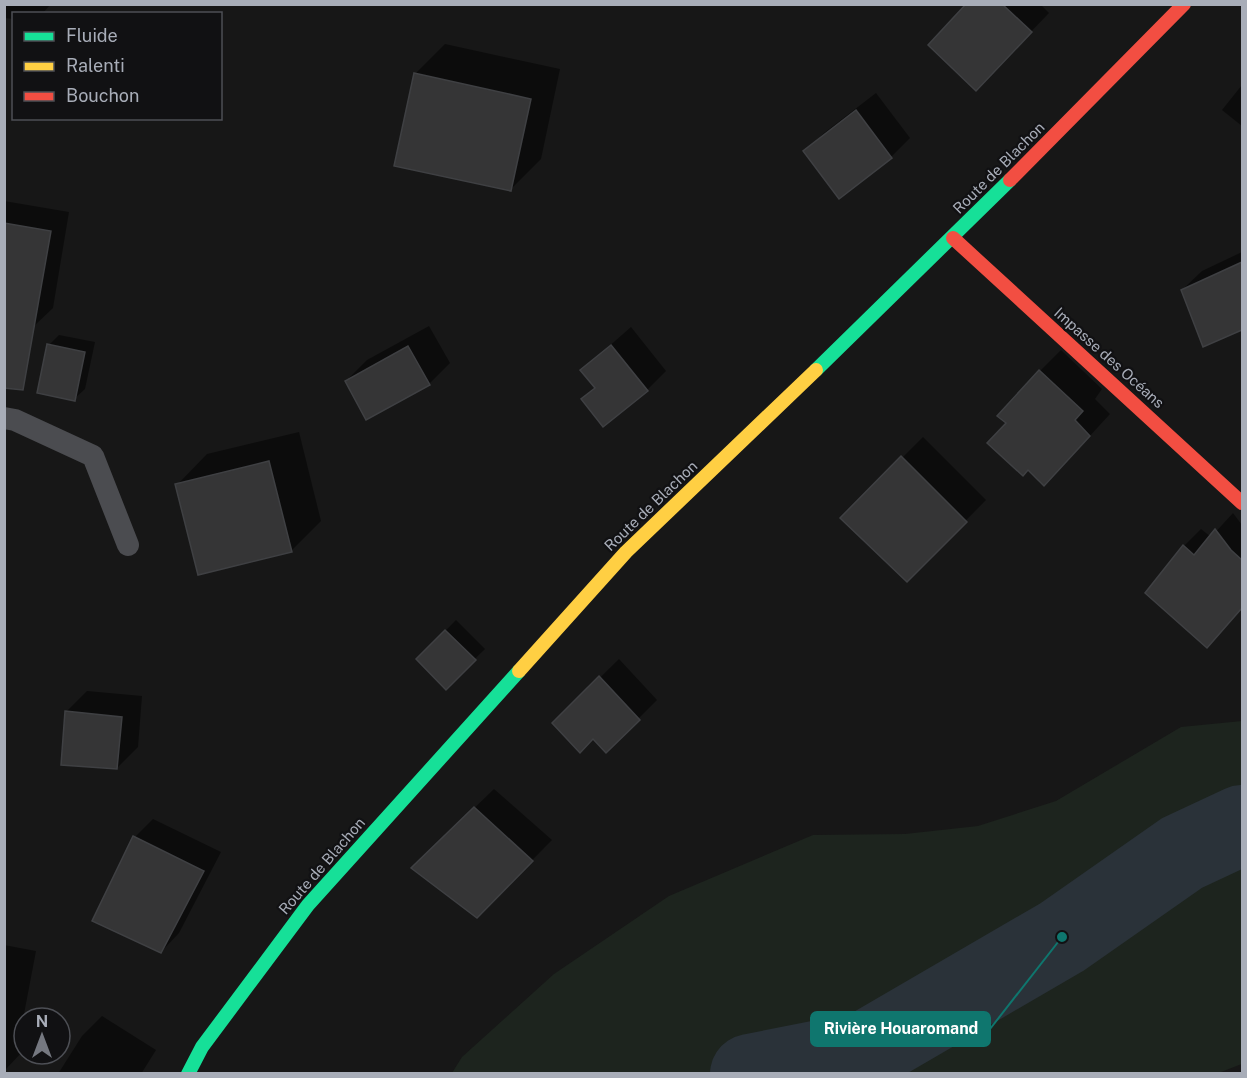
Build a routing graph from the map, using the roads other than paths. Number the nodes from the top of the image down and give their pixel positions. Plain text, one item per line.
1 (1184, 4) edge
2 (953, 238) junction
3 (4, 418) edge
4 (1242, 503) edge
5 (128, 545) dead end
6 (188, 1074) edge

1 - 2 street, Route de Blachon
2 - 4 street, Impasse des Océans
2 - 6 street, Route de Blachon
3 - 5 lane

